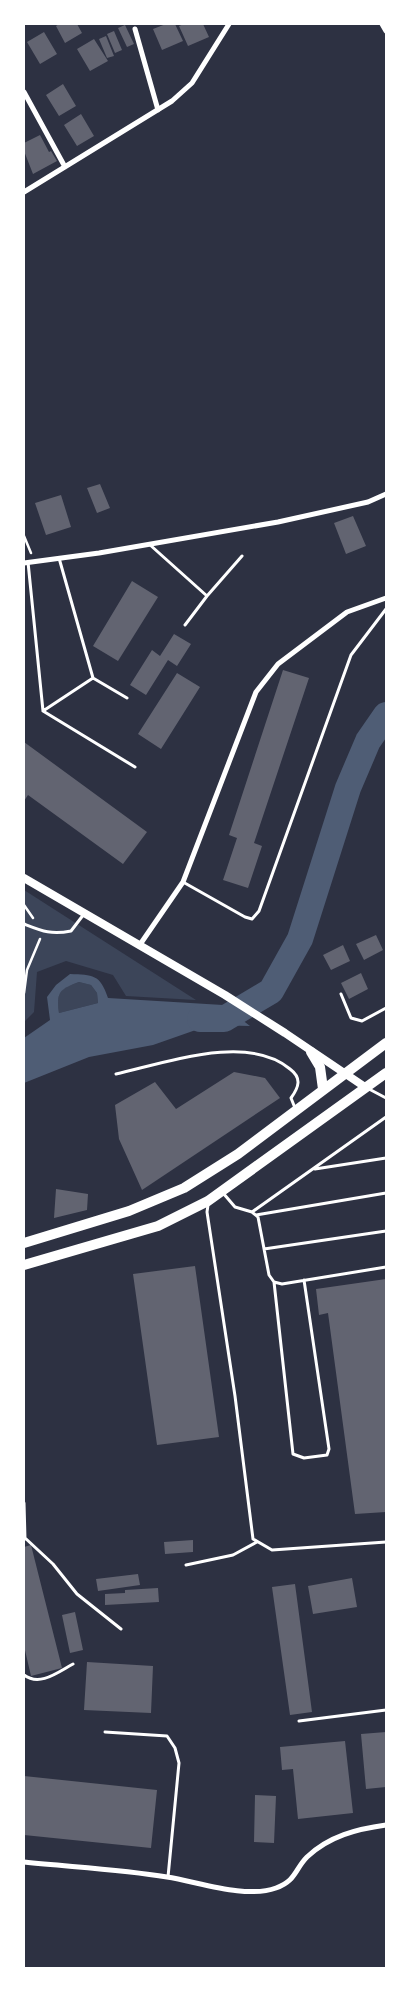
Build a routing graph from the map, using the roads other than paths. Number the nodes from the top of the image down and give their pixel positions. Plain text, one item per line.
1 (229, 24) edge
2 (382, 24) edge
3 (134, 29) dead end
4 (386, 31) edge
5 (24, 92) edge
6 (158, 110) junction
7 (65, 166) junction
8 (24, 192) edge
9 (386, 494) edge
10 (149, 544) junction
11 (242, 556) dead end
12 (59, 557) junction
13 (28, 562) edge
14 (207, 596) junction
15 (386, 598) edge
16 (386, 609) edge
17 (185, 625) dead end
18 (93, 678) junction
19 (127, 698) dead end
20 (43, 711) junction
21 (135, 767) dead end
22 (24, 878) edge
23 (183, 882) junction
24 (84, 914) junction
25 (24, 924) edge
26 (139, 947) junction
27 (341, 994) dead end
28 (386, 1008) edge
29 (386, 1043) edge
30 (311, 1052) junction
31 (344, 1073) junction
32 (386, 1073) edge
33 (116, 1074) dead end
34 (365, 1087) junction
35 (323, 1089) junction
36 (386, 1098) edge
37 (296, 1109) junction
38 (386, 1118) edge
39 (386, 1158) edge
40 (312, 1169) junction
41 (221, 1191) junction
42 (386, 1193) edge
43 (208, 1201) junction
44 (252, 1212) junction
45 (256, 1215) junction
46 (386, 1231) edge
47 (24, 1243) edge
48 (264, 1249) junction
49 (24, 1265) edge
50 (386, 1267) edge
51 (304, 1280) junction
52 (274, 1282) junction
53 (24, 1503) edge
54 (24, 1538) edge
55 (257, 1542) junction
56 (386, 1542) edge
57 (186, 1565) dead end
58 (121, 1629) dead end
59 (73, 1664) dead end
60 (24, 1675) edge
61 (386, 1710) edge
62 (299, 1721) dead end
63 (105, 1732) dead end
64 (386, 1825) edge
65 (24, 1862) edge
66 (168, 1877) junction

1 - 6 street
2 - 4 street
3 - 6 street
5 - 7 street
6 - 7 street
7 - 8 street
9 - 10 street
10 - 12 street
10 - 14 lane
11 - 14 lane
12 - 13 street
12 - 18 lane
13 - 20 lane
14 - 17 lane
15 - 23 street
16 - 23 lane
18 - 19 lane
18 - 20 lane
20 - 21 lane
22 - 24 street
23 - 26 street
24 - 25 lane
24 - 26 street
26 - 30 street
27 - 28 lane
29 - 31 main road
30 - 31 street
30 - 35 main road
31 - 34 street
31 - 35 main road
32 - 34 main road
33 - 37 lane
34 - 36 lane
34 - 41 main road
35 - 37 main road
37 - 47 main road
38 - 40 lane
39 - 40 lane
40 - 44 lane
41 - 43 main road
41 - 44 lane
42 - 45 lane
43 - 49 main road
43 - 55 lane
44 - 45 lane
45 - 48 lane
46 - 48 lane
48 - 52 lane
50 - 51 lane
51 - 52 lane
51 - 52 lane
53 - 54 lane
54 - 58 lane
55 - 56 lane
55 - 57 lane
59 - 60 lane
61 - 62 lane
63 - 66 lane
64 - 66 street
65 - 66 street

